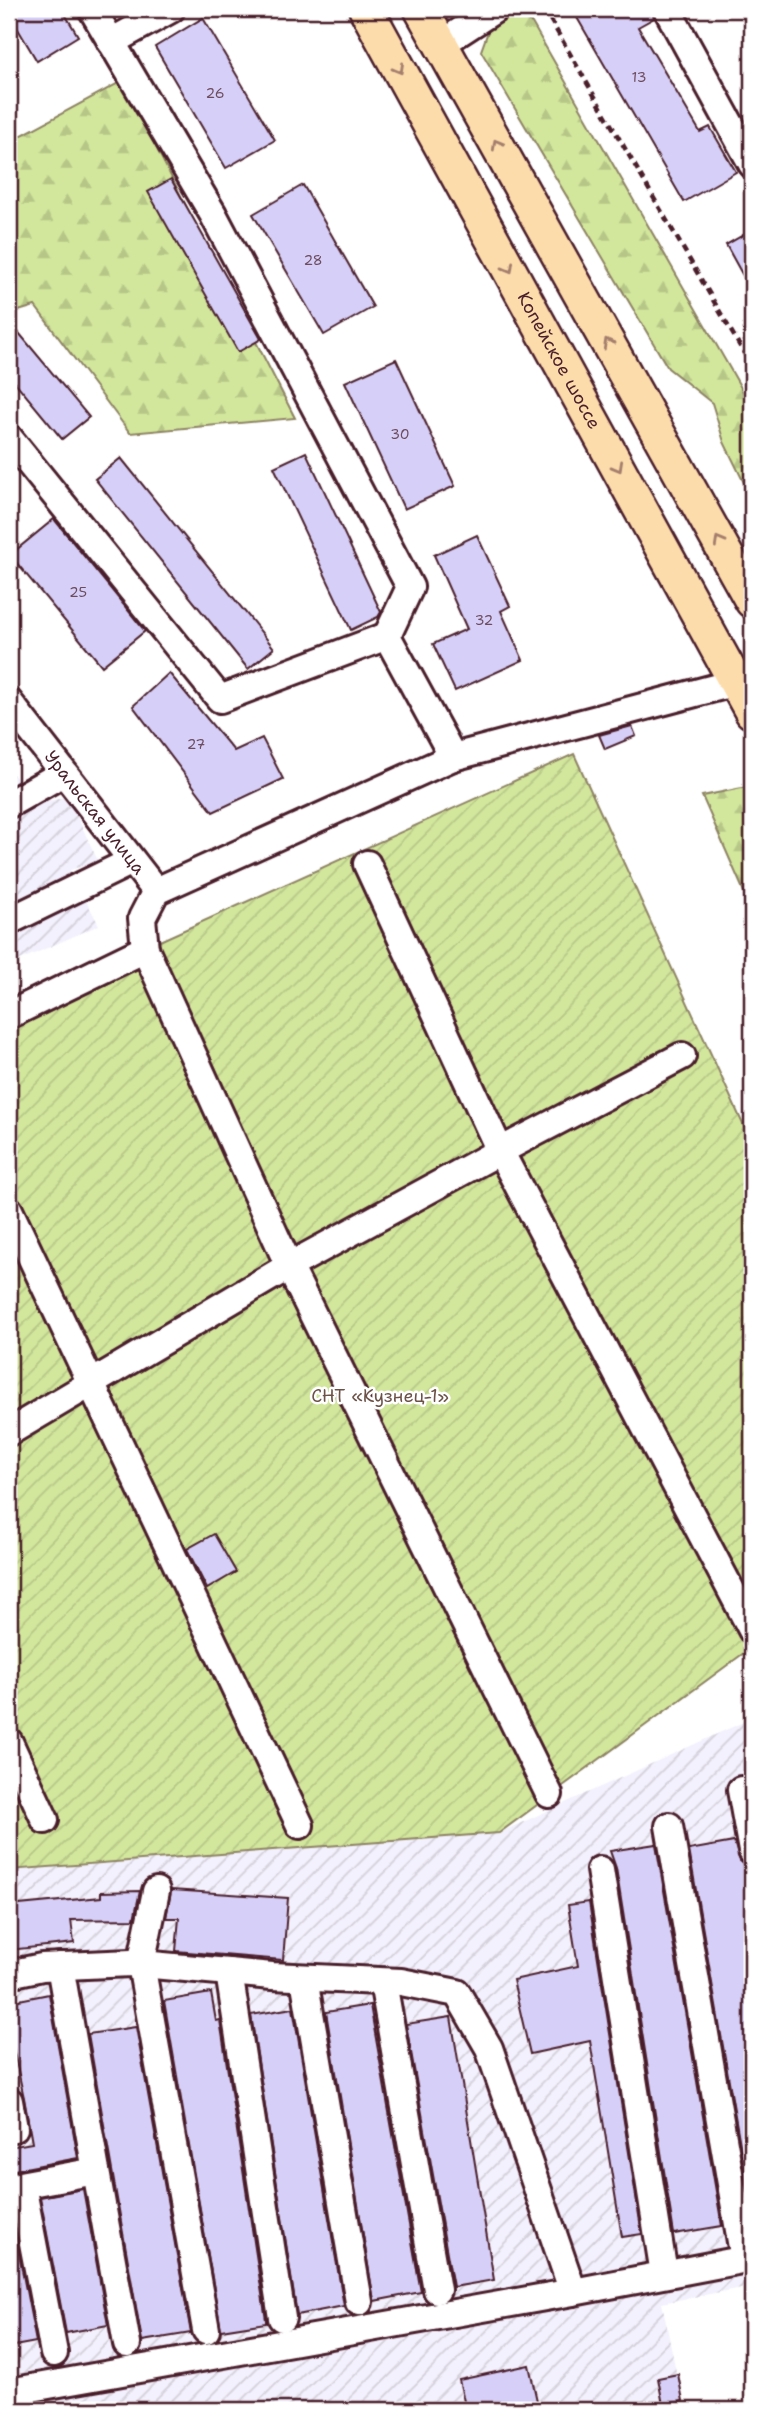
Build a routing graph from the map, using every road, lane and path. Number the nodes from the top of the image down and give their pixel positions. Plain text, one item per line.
1 (92, 9) edge
2 (172, 9) edge
3 (366, 9) edge
4 (421, 9) edge
5 (495, 9) edge
6 (544, 9) edge
7 (667, 9) edge
8 (111, 42) junction
9 (441, 44) junction
10 (752, 164) edge
11 (752, 367) edge
12 (9, 438) edge
13 (752, 601) edge
14 (387, 636) junction
15 (744, 679) edge
16 (9, 702) edge
17 (752, 712) edge
18 (453, 757) junction
19 (63, 773) junction
20 (9, 804) edge
21 (132, 861) junction
22 (367, 864) dead end
23 (156, 891) junction
24 (9, 921) edge
25 (145, 949) junction
26 (9, 1015) edge
27 (682, 1056) dead end
28 (500, 1151) junction
29 (9, 1209) edge
30 (289, 1266) junction
31 (91, 1385) junction
32 (9, 1432) edge
33 (752, 1630) edge
34 (9, 1742) edge
35 (741, 1790) dead end
36 (549, 1794) dead end
37 (45, 1820) dead end
38 (300, 1825) dead end
39 (669, 1826) dead end
40 (752, 1852) edge
41 (600, 1870) dead end
42 (156, 1891) dead end
43 (141, 1964) junction
44 (60, 1966) junction
45 (229, 1972) junction
46 (9, 1973) edge
47 (304, 1978) junction
48 (383, 1982) junction
49 (9, 2101) edge
50 (14, 2128) dead end
51 (96, 2171) junction
52 (16, 2186) edge
53 (748, 2258) edge
54 (664, 2274) junction
55 (437, 2290) dead end
56 (573, 2292) junction
57 (359, 2302) dead end
58 (282, 2318) dead end
59 (206, 2330) dead end
60 (127, 2344) dead end
61 (54, 2353) dead end
62 (9, 2392) edge

1 - 8 street
2 - 8 street
3 -> 15 main road, Копейское шоссе
4 - 9 main road
5 - 9 street
6 - 11 path
7 - 10 street
8 - 14 street
13 -> 9 main road
12 - 14 street
14 - 18 street
15 - 17 main road, Копейское шоссе
15 - 18 street
16 - 19 street, Уральская улица
18 - 23 street
19 - 20 street
19 - 21 street, Уральская улица
21 - 23 street, Уральская улица
21 - 24 street
22 - 28 street
23 - 25 street
25 - 26 street
25 - 30 street
27 - 28 street
28 - 30 street
28 - 33 street
29 - 31 street
30 - 31 street
30 - 36 street
31 - 32 street
31 - 38 street
34 - 37 street
35 - 40 street
39 - 53 street
41 - 54 street
42 - 43 street
43 - 44 street
43 - 45 street
43 - 59 street
44 - 46 street
44 - 51 street
45 - 47 street
45 - 58 street
47 - 48 street
47 - 57 street
48 - 55 street
48 - 56 street
49 - 50 street
51 - 52 street
51 - 60 street
52 - 61 street
53 - 54 street
54 - 56 street
56 - 62 street

